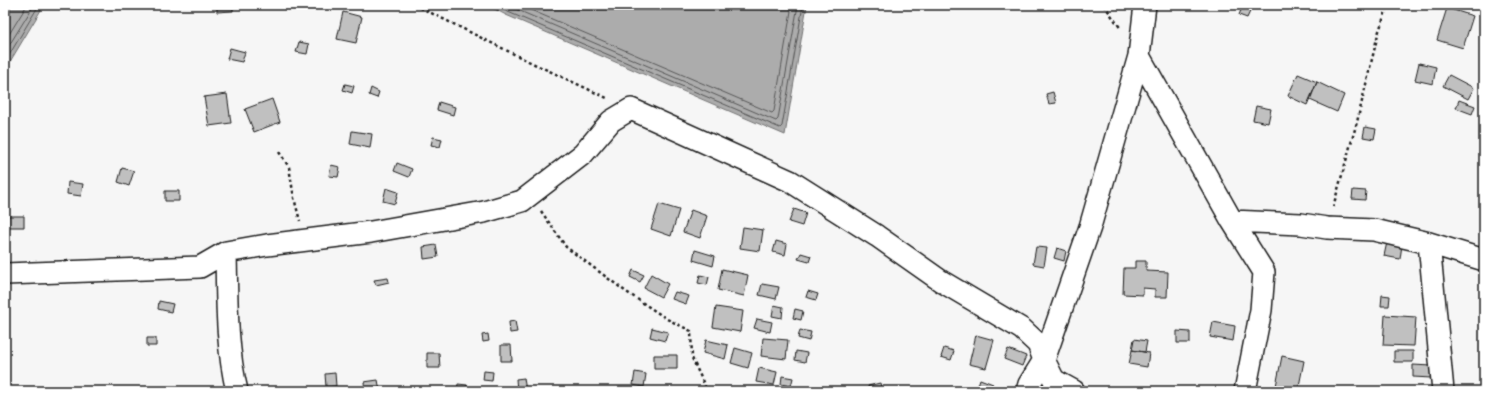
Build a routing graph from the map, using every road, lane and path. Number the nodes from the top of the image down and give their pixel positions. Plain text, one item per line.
1 (415, 5) edge
2 (1145, 5) edge
3 (1388, 5) edge
4 (1139, 56) junction
5 (631, 109) junction
6 (279, 152) dead end
7 (530, 196) junction
8 (1232, 221) junction
9 (1327, 228) junction
10 (306, 241) junction
11 (1429, 243) junction
12 (226, 252) junction
13 (1484, 260) edge
14 (5, 274) edge
15 (1044, 360) junction
16 (237, 391) edge
17 (707, 391) edge
18 (1027, 391) edge
19 (1074, 391) edge
20 (1245, 391) edge
21 (1443, 391) edge

1 - 5 path
2 - 4 street
3 - 9 path
4 - 8 street
4 - 15 street
5 - 7 street
5 - 15 street
6 - 10 path
7 - 10 street
7 - 17 path
8 - 9 street
8 - 20 street
9 - 11 street
10 - 12 street
11 - 13 street
11 - 21 street
12 - 14 street
12 - 16 street
15 - 18 street
15 - 19 street

